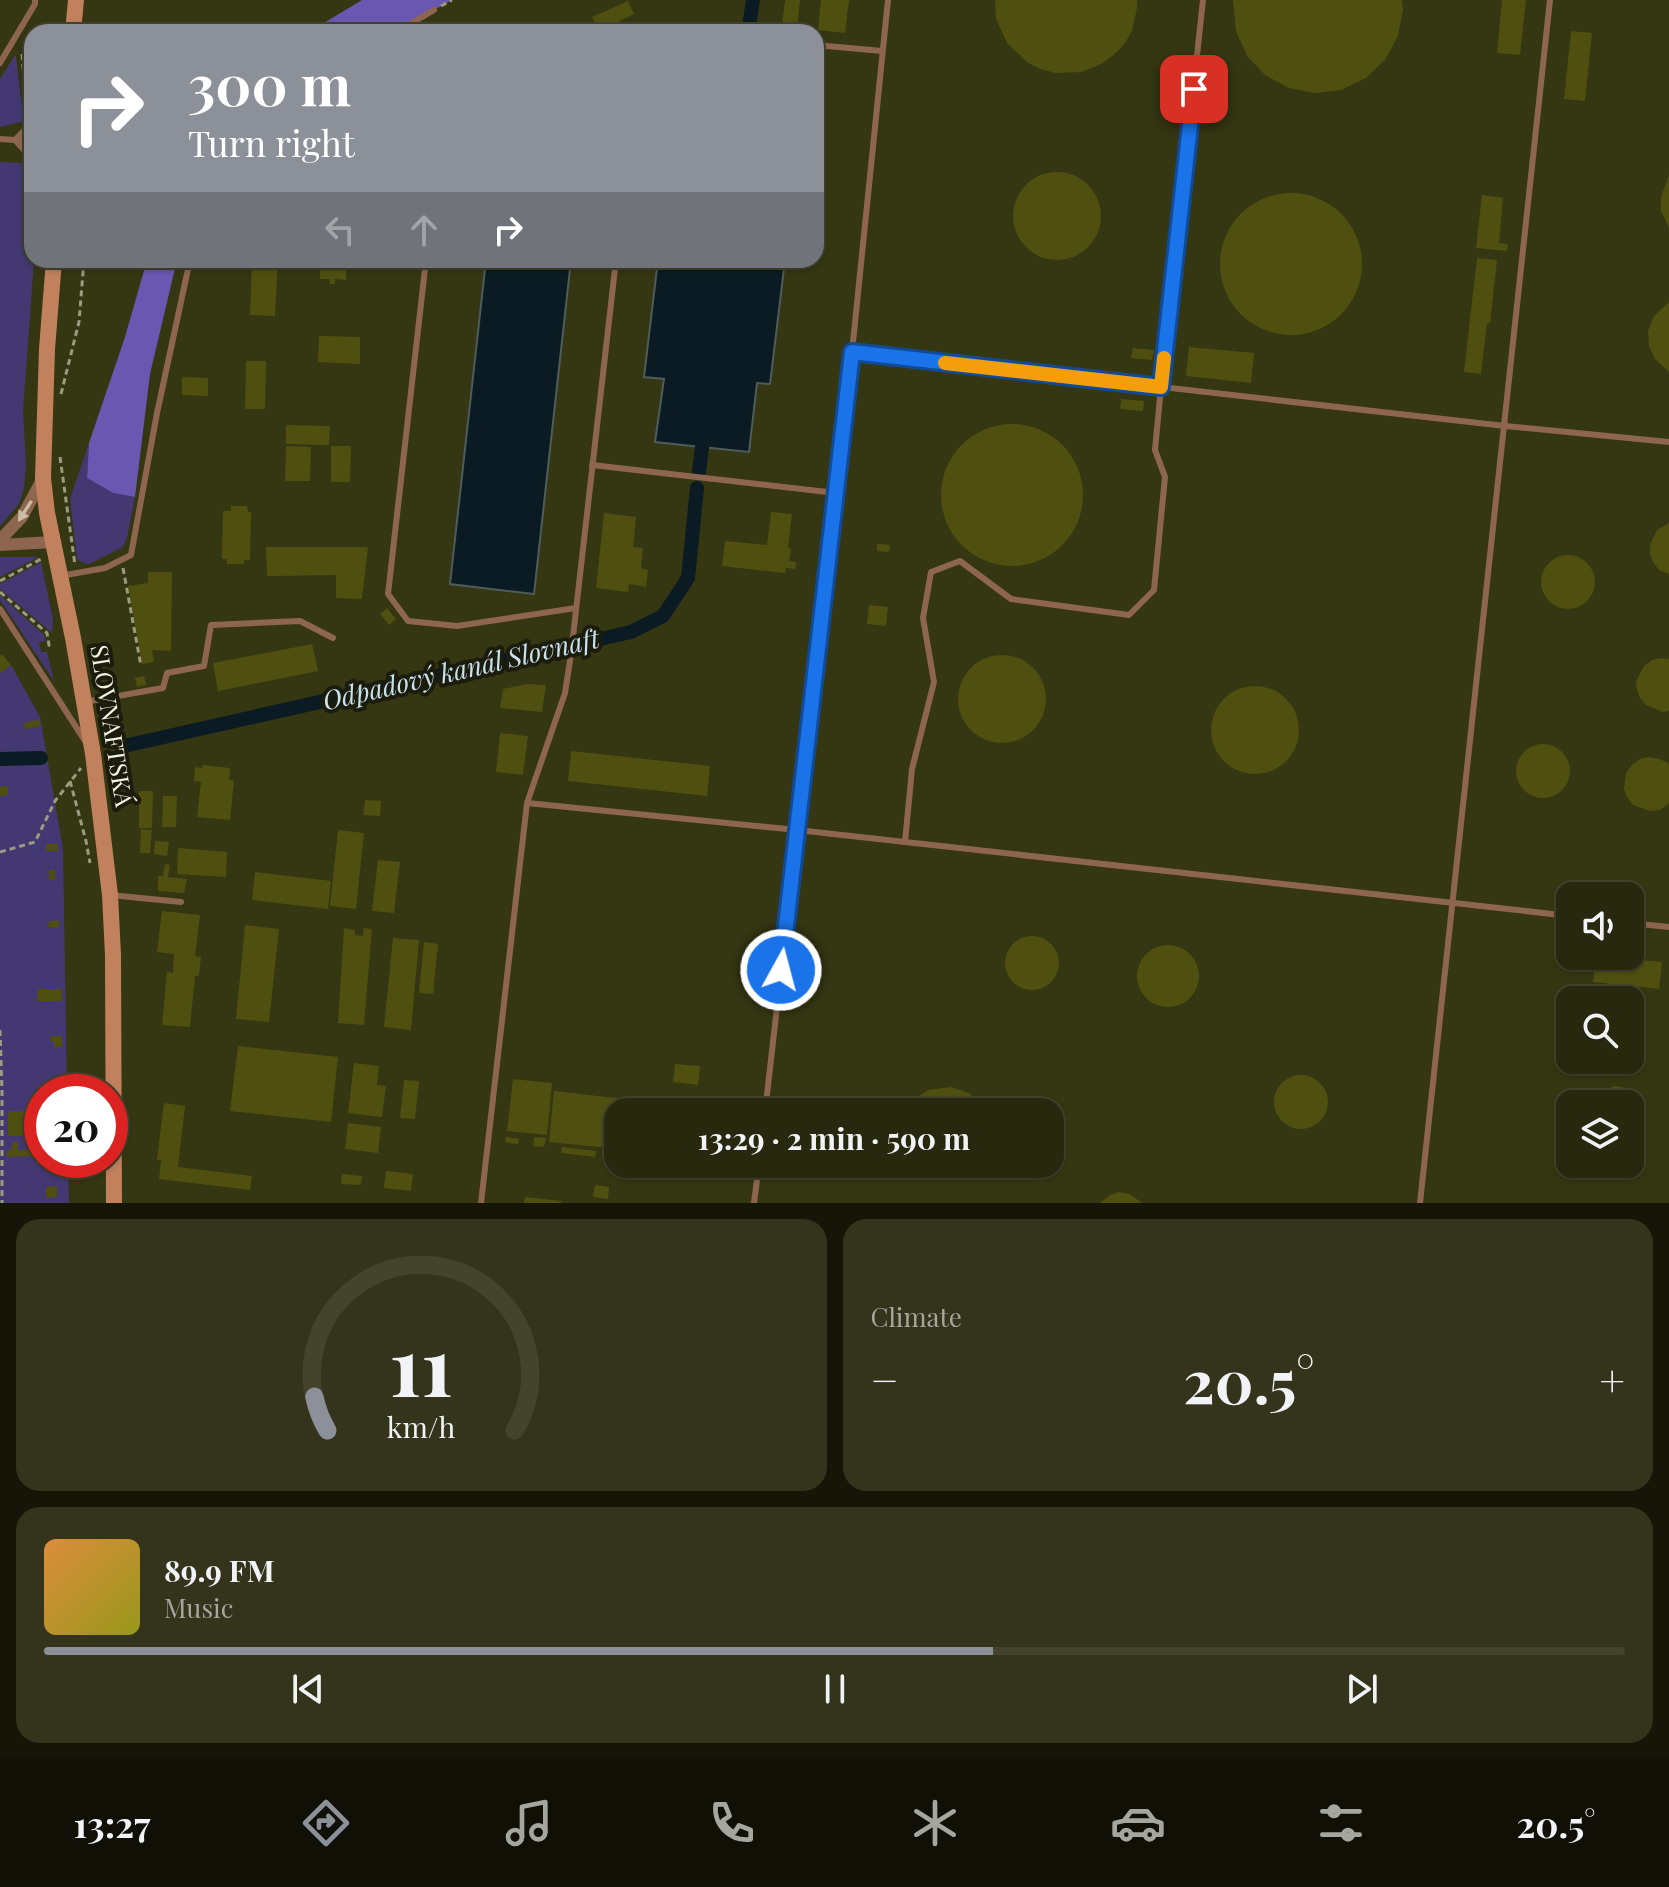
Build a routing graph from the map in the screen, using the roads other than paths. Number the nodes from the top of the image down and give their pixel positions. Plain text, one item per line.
1 (35, 0) edge
2 (76, 0) edge
3 (888, 0) edge
4 (1203, 0) edge
5 (1550, 0) edge
6 (434, 10) dead end
7 (74, 24) edge
8 (411, 24) edge
9 (824, 46) edge
10 (882, 51) junction
11 (0, 63) edge
12 (24, 130) edge
13 (0, 139) edge
14 (15, 140) junction
15 (24, 141) edge
16 (24, 150) edge
17 (53, 268) edge
18 (188, 268) edge
19 (425, 268) edge
20 (615, 268) edge
21 (852, 352) junction
22 (1161, 387) junction
23 (1505, 426) junction
24 (1669, 442) edge
25 (592, 465) junction
26 (43, 478) junction
27 (836, 493) junction
28 (0, 542) edge
29 (54, 547) junction
30 (68, 575) junction
31 (576, 608) junction
32 (0, 609) edge
33 (333, 638) dead end
34 (84, 702) junction
35 (93, 754) junction
36 (527, 803) junction
37 (797, 830) junction
38 (905, 842) junction
39 (110, 895) junction
40 (181, 902) dead end
41 (1453, 904) junction
42 (1556, 915) edge
43 (1644, 924) edge
44 (1669, 927) edge
45 (767, 1098) edge
46 (757, 1178) edge
47 (114, 1203) edge
48 (481, 1203) edge
49 (754, 1203) edge
50 (1420, 1203) edge

1 - 11 lane
2 - 7 main road
3 - 10 lane
4 - 22 lane
5 - 23 lane
6 - 8 lane
9 - 10 lane
10 - 21 lane
12 - 14 lane
13 - 14 lane
14 - 15 lane
14 - 16 lane
17 - 26 main road, SLOVNAFTSKÁ
18 - 30 lane
19 - 31 lane
20 - 25 lane
21 - 22 lane
21 - 27 lane
22 - 23 lane
22 - 38 lane
23 - 24 lane
23 - 41 lane
25 - 27 lane
25 - 31 lane
26 -> 28 street
26 - 29 main road, SLOVNAFTSKÁ
27 - 37 lane
28 - 29 street
29 - 30 main road, SLOVNAFTSKÁ
30 - 34 main road, SLOVNAFTSKÁ
31 - 36 lane
32 - 35 lane
33 - 34 lane
34 - 35 main road, SLOVNAFTSKÁ
35 - 39 main road, SLOVNAFTSKÁ
36 - 37 lane
36 - 48 lane
37 - 38 lane
37 - 45 lane
38 - 41 lane
39 - 40 lane
39 - 47 main road, SLOVNAFTSKÁ
41 - 42 lane
41 - 50 lane
43 - 44 lane
46 - 49 lane

